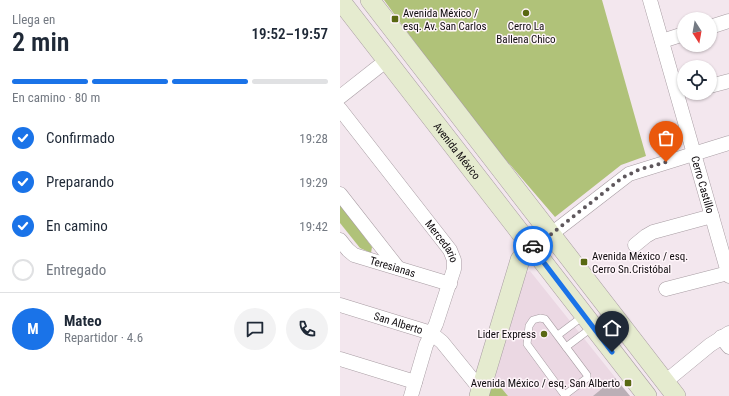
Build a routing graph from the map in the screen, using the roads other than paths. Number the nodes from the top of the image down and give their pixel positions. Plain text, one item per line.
1 (340, 0) edge
2 (370, 0) edge
3 (650, 0) edge
4 (729, 21) edge
5 (717, 25) edge
6 (677, 36) edge
7 (662, 40) junction
8 (387, 60) junction
9 (729, 81) edge
10 (677, 83) edge
11 (717, 84) edge
12 (340, 97) edge
13 (682, 100) edge
14 (340, 109) edge
15 (729, 143) edge
16 (694, 153) junction
17 (340, 194) edge
18 (712, 216) junction
19 (550, 235) junction
20 (340, 240) edge
21 (635, 245) dead end
22 (532, 247) junction
23 (398, 268) junction
24 (728, 274) edge
25 (450, 284) junction
26 (666, 289) dead end
27 (595, 292) junction
28 (570, 295) junction
29 (340, 305) edge
30 (582, 312) junction
31 (595, 329) junction
32 (431, 333) junction
33 (558, 335) junction
34 (726, 339) edge
35 (566, 347) junction
36 (340, 359) edge
37 (415, 382) junction
38 (671, 389) edge
39 (480, 393) edge
40 (411, 396) edge
41 (647, 396) edge

1 - 8 main road, Avenida México
2 - 19 main road, Avenida México
3 - 7 street, Cerro Castillo
4 - 5 street
6 - 7 street
7 - 10 street, Cerro Castillo
8 - 12 street
8 - 22 main road, Avenida México
9 - 11 street
13 - 16 street, Cerro Castillo
14 - 25 street, Mercedario
15 - 16 street
16 - 18 street, Cerro Castillo
16 - 19 street
17 - 23 street
18 - 21 street
18 - 24 street, Cerro Castillo
19 - 22 main road
19 - 27 main road, Avenida México
20 - 23 street, Teresianas
22 - 28 main road, Avenida México
22 - 39 main road
23 - 25 street, Teresianas
24 - 26 street
25 - 32 street, Mercedario
27 - 28 main road
27 - 38 main road, Avenida México
28 - 30 main road, Avenida México
29 - 32 street, San Alberto
30 - 31 main road, Avenida México
30 - 33 lane
31 - 35 lane
31 - 41 main road, Avenida México
32 - 37 street, Mercedario
32 - 39 street, San Alberto
33 - 35 lane
33 - 35 lane
34 - 38 street
36 - 37 street
37 - 40 street, Mercedario

